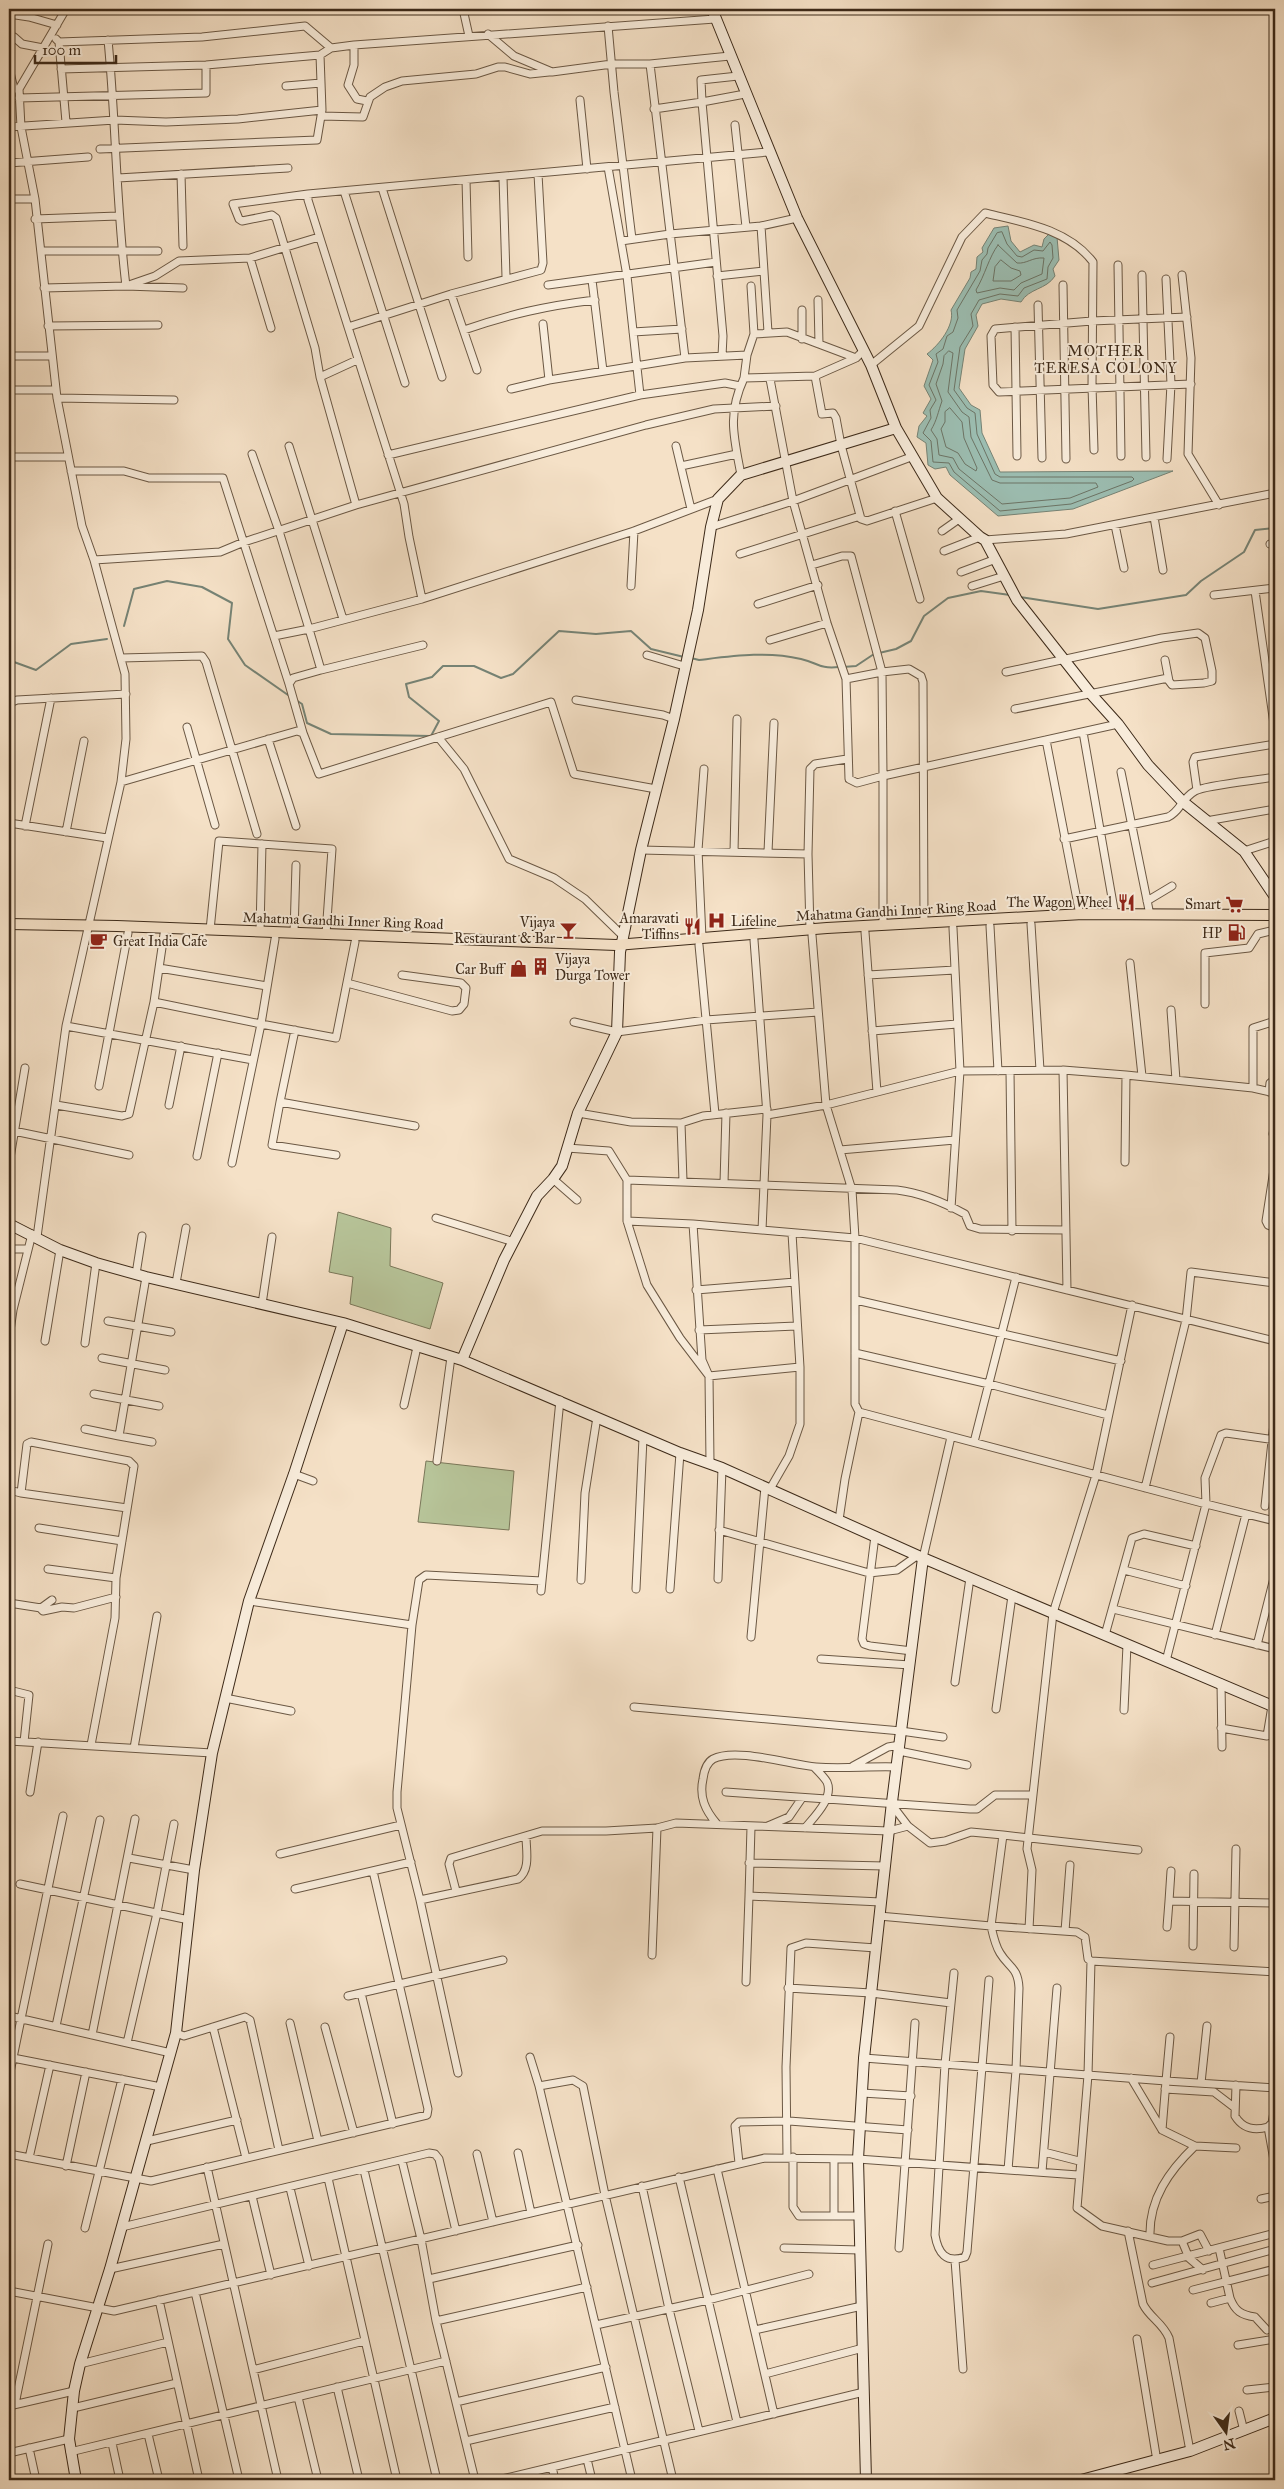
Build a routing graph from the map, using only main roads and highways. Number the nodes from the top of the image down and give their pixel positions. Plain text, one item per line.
1 (1275, 915) edge
2 (1275, 920) edge
3 (9, 924) edge
4 (88, 929) junction
5 (9, 931) edge
6 (811, 932) junction
7 (701, 942) junction
8 (622, 945) junction

1 - 6 main road, Mahatma Gandhi Inner Ring Road
2 - 6 main road, Mahatma Gandhi Inner Ring Road
3 - 4 main road, Mahatma Gandhi Inner Ring Road
4 - 5 main road, Mahatma Gandhi Inner Ring Road
4 - 8 main road, Mahatma Gandhi Inner Ring Road
4 - 8 main road, Mahatma Gandhi Inner Ring Road
6 - 7 main road, Mahatma Gandhi Inner Ring Road
6 - 7 main road, Mahatma Gandhi Inner Ring Road
7 - 8 main road, Mahatma Gandhi Inner Ring Road

